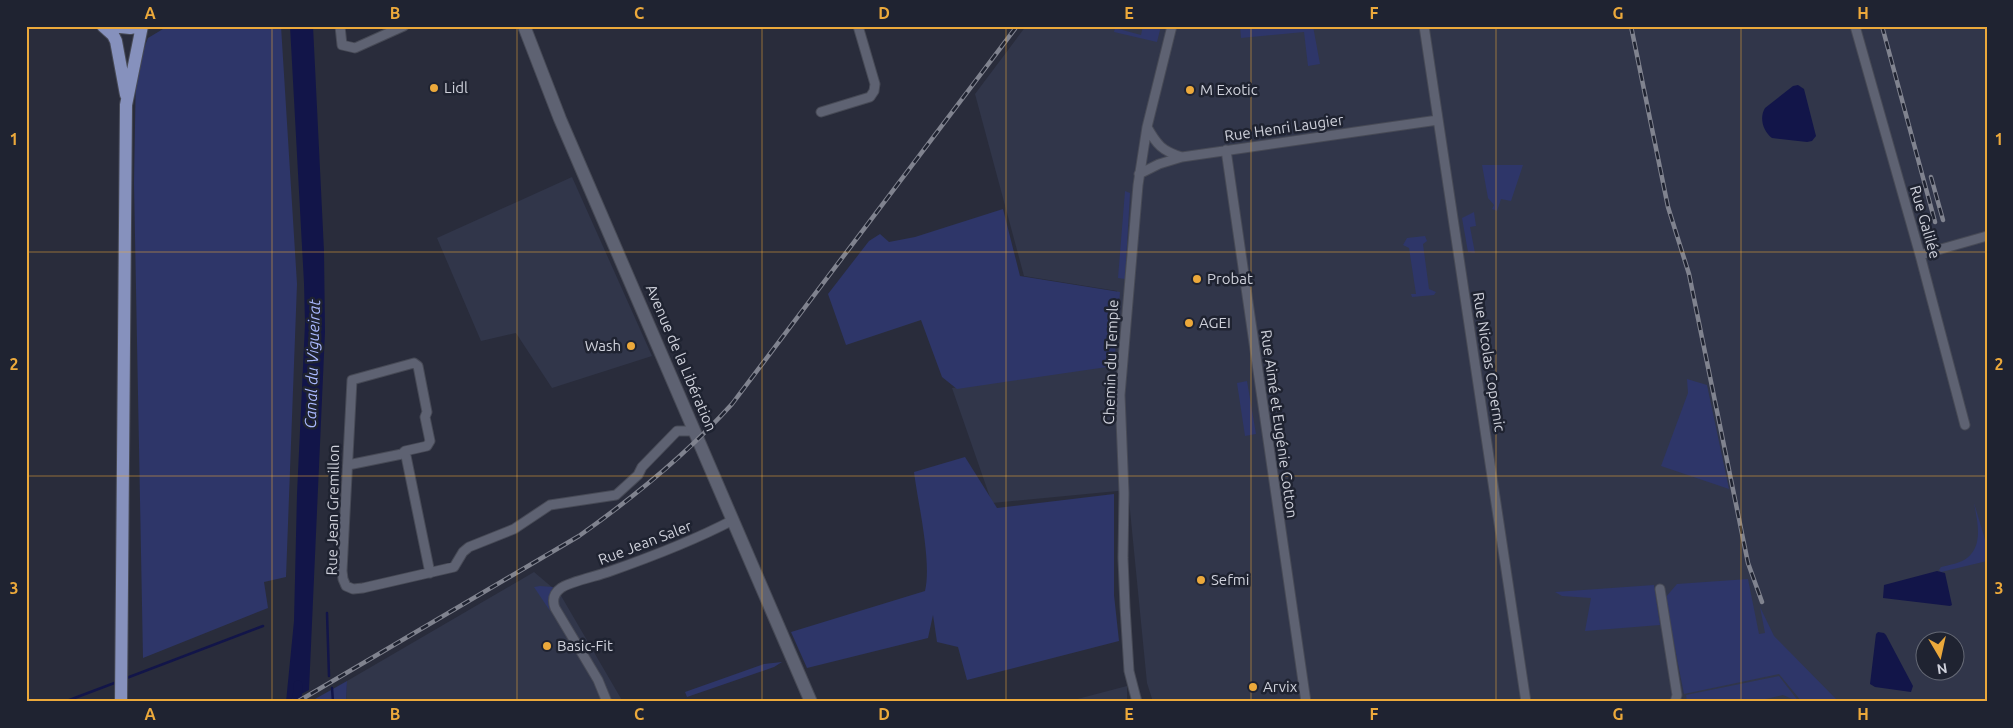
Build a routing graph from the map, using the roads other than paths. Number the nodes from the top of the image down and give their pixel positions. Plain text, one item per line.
1 (103, 26) edge
2 (111, 26) edge
3 (142, 26) edge
4 (340, 26) edge
5 (404, 26) edge
6 (524, 26) edge
7 (858, 26) edge
8 (1172, 26) edge
9 (1424, 26) edge
10 (1855, 26) edge
11 (126, 98) junction
12 (821, 112) dead end
13 (1438, 120) junction
14 (1147, 127) junction
15 (1226, 150) junction
16 (1182, 157) junction
17 (1140, 174) junction
18 (1987, 236) edge
19 (1920, 254) junction
20 (687, 415) junction
21 (1965, 426) dead end
22 (677, 431) junction
23 (694, 431) junction
24 (405, 451) junction
25 (348, 465) junction
26 (733, 520) junction
27 (430, 572) junction
28 (1660, 589) dead end
29 (120, 702) edge
30 (607, 702) edge
31 (811, 702) edge
32 (1138, 702) edge
33 (1306, 702) edge
34 (1526, 702) edge
35 (1675, 702) edge

1 - 11 main road
2 - 3 main road
3 - 11 main road
4 - 5 street
6 - 20 main road, Avenue de la Libération
7 - 12 street
8 - 14 street, Chemin du Temple
9 - 13 street, Rue Nicolas Copernic
10 - 19 street, Rue Galilée
11 - 29 main road
13 - 15 street, Rue Henri Laugier
13 - 34 street, Rue Nicolas Copernic
14 - 16 street
14 - 17 street, Chemin du Temple
15 - 16 street, Rue Henri Laugier
15 - 33 street, Rue Aimé et Eugénie Cotton
16 - 17 street, Rue Henri Laugier
17 - 32 street, Chemin du Temple
18 - 19 street
19 - 21 street, Rue Galilée
20 - 22 street
20 - 23 main road, Avenue de la Libération
22 - 23 street
22 - 27 street
23 - 26 main road, Avenue de la Libération
24 - 25 street
24 - 25 street, Rue Jean Gremillon
24 - 27 street
25 - 27 street, Rue Jean Gremillon
26 - 30 street, Rue Jean Saler
26 - 31 main road, Avenue de la Libération
28 - 35 street

